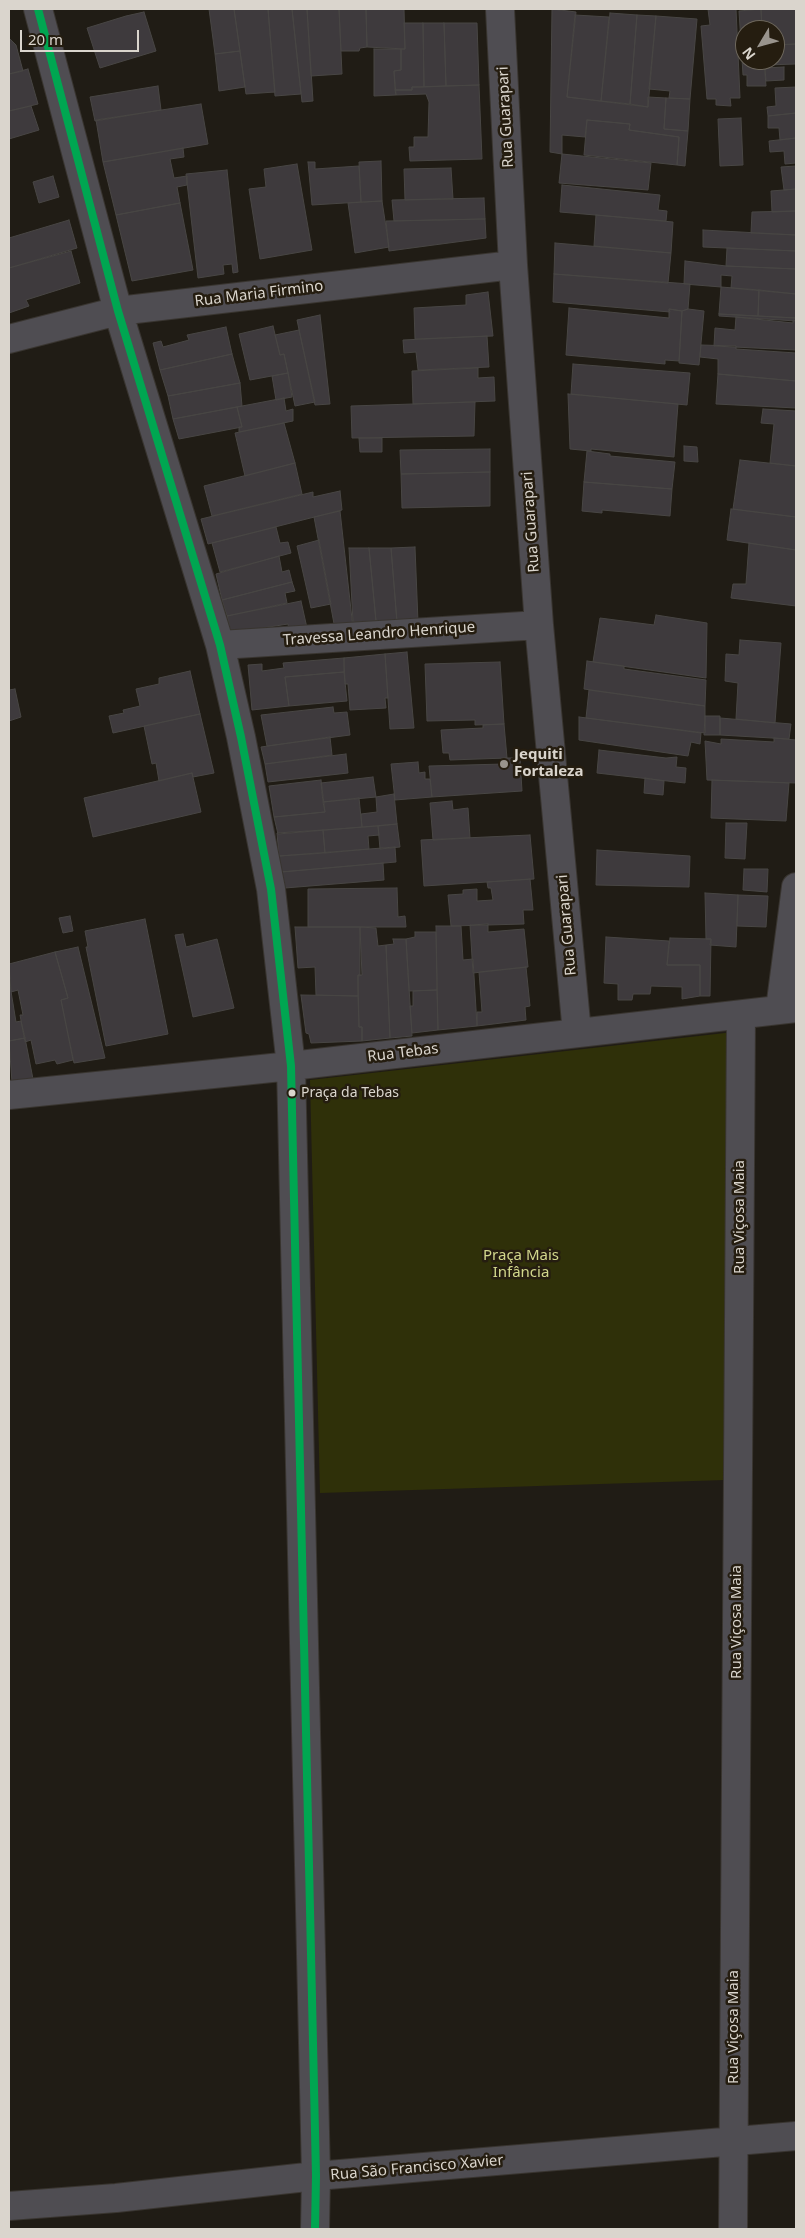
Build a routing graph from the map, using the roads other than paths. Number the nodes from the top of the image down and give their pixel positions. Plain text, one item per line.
1 (38, 9) edge
2 (500, 9) edge
3 (513, 265) junction
4 (118, 311) junction
5 (9, 339) edge
6 (539, 625) junction
7 (220, 645) junction
8 (796, 887) edge
9 (788, 1009) edge
10 (741, 1015) junction
11 (577, 1033) junction
12 (291, 1066) junction
13 (9, 1095) edge
14 (796, 2136) edge
15 (733, 2142) junction
16 (316, 2176) junction
17 (9, 2206) edge
18 (315, 2229) edge
19 (733, 2229) edge

1 - 4 street
2 - 3 street, Rua Guarapari
3 - 4 street, Rua Maria Firmino
3 - 6 street, Rua Guarapari
4 - 5 street, Rua Maria Firmino
4 - 7 street
6 - 7 street, Travessa Leandro Henrique
6 - 11 street, Rua Guarapari
7 - 12 street
8 - 9 street
9 - 10 street, Rua Tebas
10 - 11 street, Rua Tebas
10 - 15 street, Rua Viçosa Maia
11 - 12 street, Rua Tebas
12 - 13 street, Rua Tebas
12 - 16 street
14 - 15 street, Rua São Francisco Xavier
15 - 16 street, Rua São Francisco Xavier
15 - 19 street, Rua Viçosa Maia
16 - 17 street, Rua São Francisco Xavier
16 - 18 street

